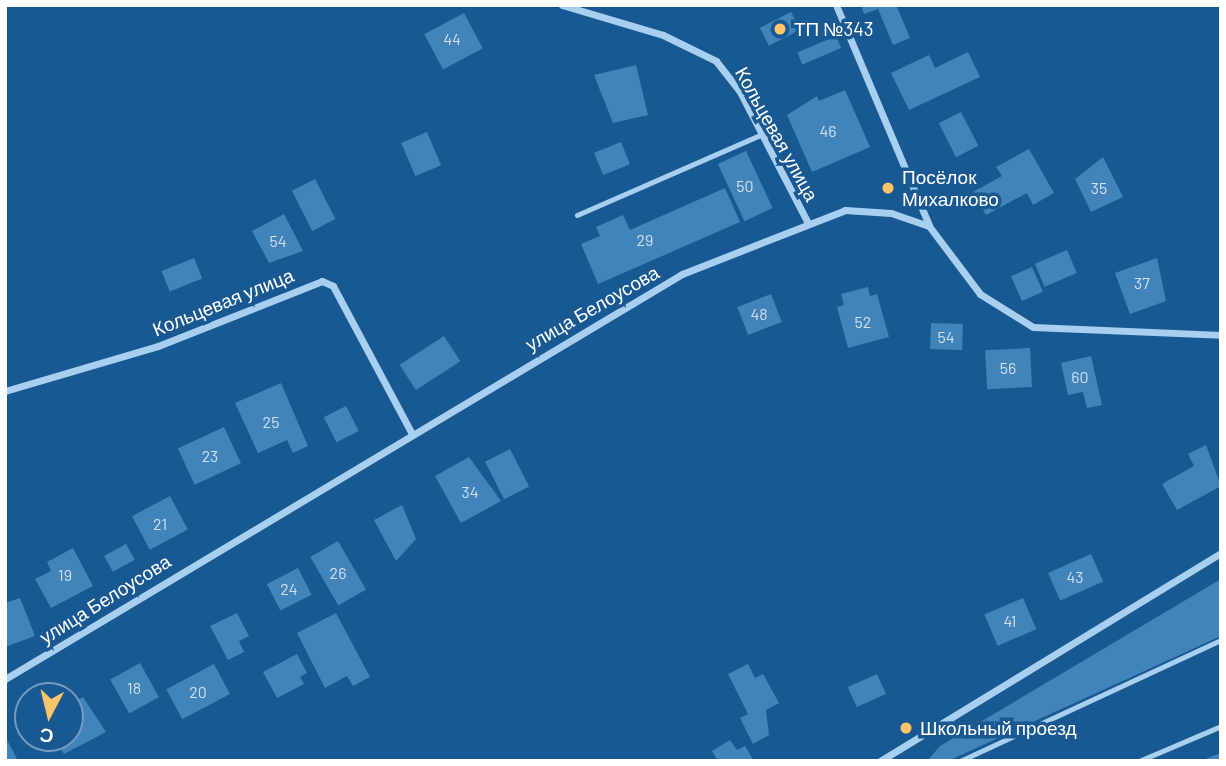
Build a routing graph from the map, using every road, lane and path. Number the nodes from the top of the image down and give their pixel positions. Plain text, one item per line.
1 (562, 5) edge
2 (836, 5) edge
3 (762, 134) junction
4 (578, 215) dead end
5 (807, 221) junction
6 (929, 226) junction
7 (1221, 335) edge
8 (5, 391) edge
9 (411, 432) junction
10 (1221, 553) edge
11 (1221, 640) edge
12 (5, 679) edge
13 (1221, 726) edge
14 (884, 759) edge
15 (960, 761) edge
16 (1139, 761) edge

1 - 3 street, Кольцевая улица
2 - 6 street
3 - 4 lane
3 - 5 street, Кольцевая улица
5 - 6 street, улица Белоусова
5 - 9 street, улица Белоусова
6 - 7 street
8 - 9 street, Кольцевая улица
9 - 12 street, улица Белоусова
10 - 14 street
11 - 15 lane
13 - 16 lane

